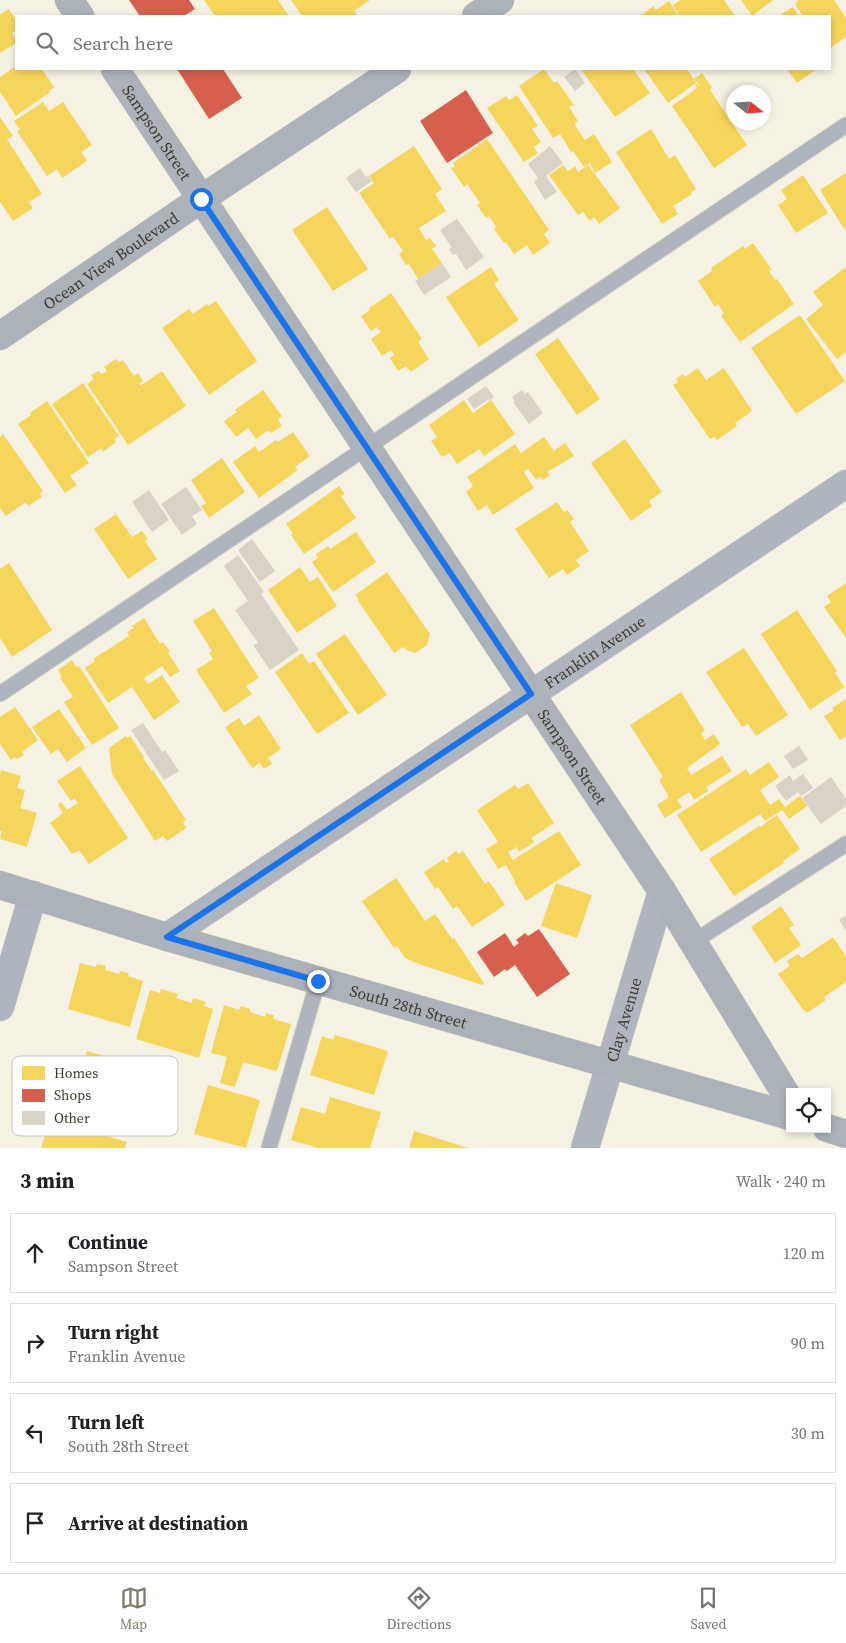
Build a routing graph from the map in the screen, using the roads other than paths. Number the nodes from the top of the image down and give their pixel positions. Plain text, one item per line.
1 (69, 0) edge
2 (500, 0) edge
3 (79, 15) edge
4 (478, 15) edge
5 (116, 70) edge
6 (395, 70) edge
7 (846, 125) edge
8 (201, 199) junction
9 (0, 336) edge
10 (366, 447) junction
11 (846, 484) edge
12 (0, 694) edge
13 (531, 694) junction
14 (846, 844) edge
15 (0, 886) edge
16 (662, 891) junction
17 (33, 895) junction
18 (167, 937) junction
19 (693, 942) junction
20 (318, 981) junction
21 (0, 1007) edge
22 (610, 1064) junction
23 (786, 1094) edge
24 (786, 1115) edge
25 (831, 1129) edge
26 (846, 1134) edge
27 (269, 1148) edge
28 (585, 1148) edge

1 - 3 street
2 - 4 street
5 - 8 street, Sampson Street
6 - 8 street, Ocean View Boulevard
7 - 10 lane
8 - 9 street, Ocean View Boulevard
8 - 10 street, Sampson Street
10 - 12 lane
10 - 13 street, Sampson Street
11 - 13 street, Franklin Avenue
13 - 16 street, Sampson Street
13 - 18 street, Franklin Avenue
14 - 19 lane
15 - 17 street, South 28th Street
16 - 19 street, Sampson Street
16 - 22 street, Clay Avenue
17 - 18 street, South 28th Street
17 - 21 street
18 - 20 street, South 28th Street
19 - 23 street, Sampson Street
20 - 22 street, South 28th Street
20 - 27 lane
22 - 24 street, South 28th Street
22 - 28 street, Clay Avenue
25 - 26 street

